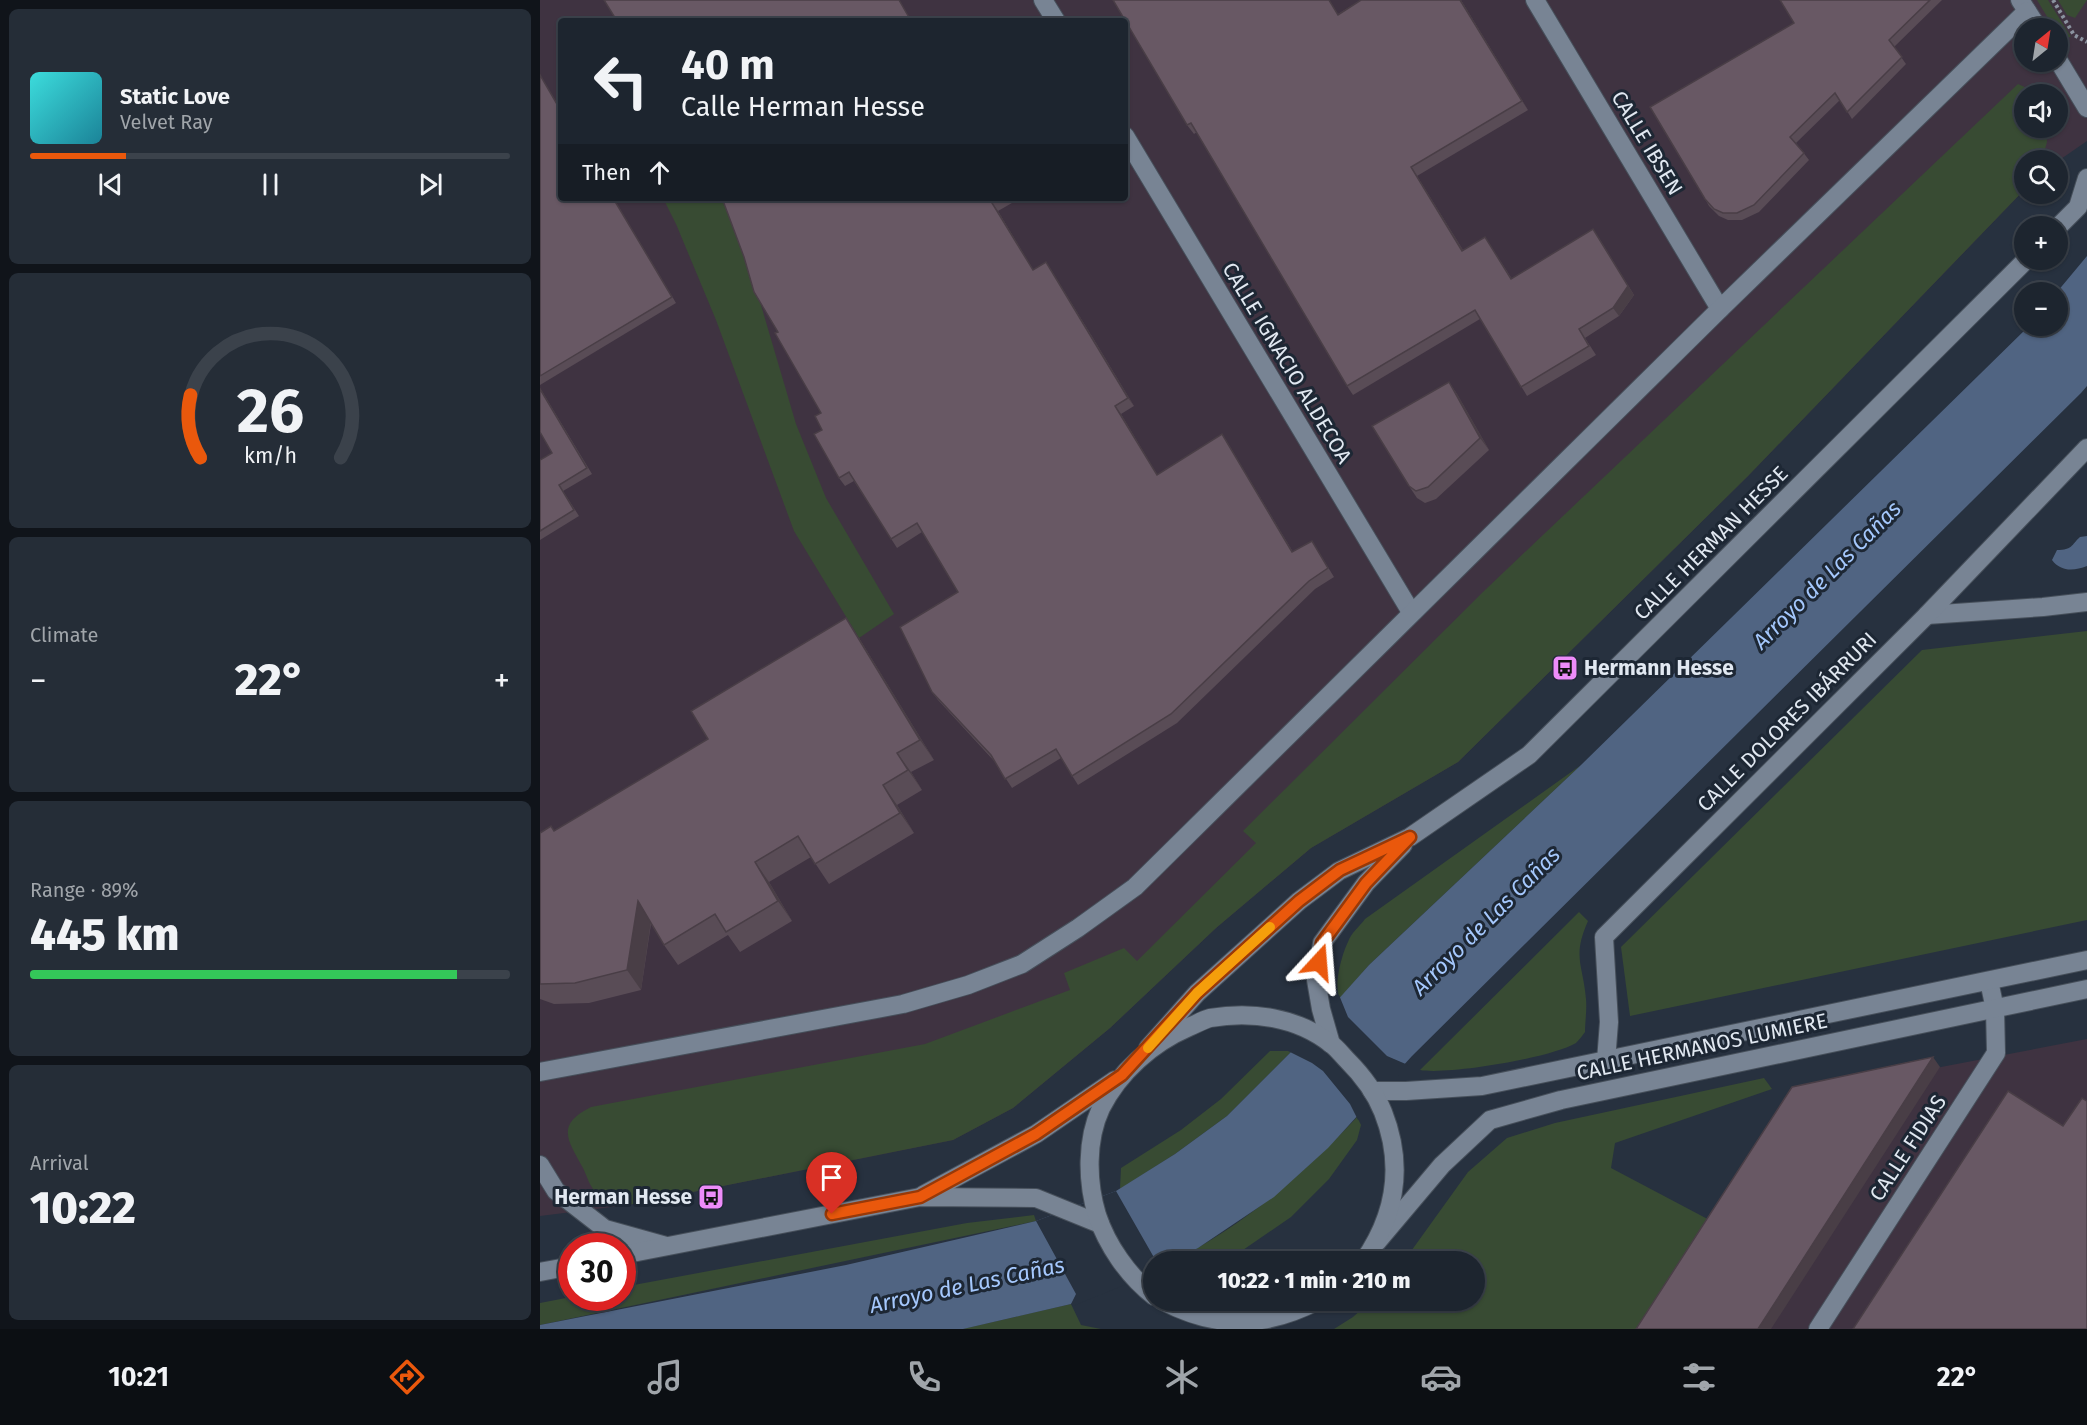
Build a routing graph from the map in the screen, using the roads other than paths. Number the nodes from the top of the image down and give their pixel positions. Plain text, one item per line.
1 (1043, 0) edge
2 (1535, 0) edge
3 (2023, 6) edge
4 (1054, 18) edge
5 (2065, 72) edge
6 (2087, 108) edge
7 (1128, 141) edge
8 (2087, 178) edge
9 (2068, 218) edge
10 (2016, 270) edge
11 (1720, 309) junction
12 (2087, 448) edge
13 (2087, 602) edge
14 (1411, 612) junction
15 (1927, 615) junction
16 (1410, 837) junction
17 (2087, 960) edge
18 (1989, 981) junction
19 (2087, 989) edge
20 (1995, 1009) junction
21 (1331, 1044) junction
22 (1137, 1060) junction
23 (1606, 1060) junction
24 (540, 1072) edge
25 (1122, 1075) junction
26 (1376, 1098) junction
27 (540, 1165) edge
28 (920, 1197) junction
29 (1100, 1224) junction
30 (1377, 1242) junction
31 (666, 1246) junction
32 (1371, 1251) edge
33 (636, 1252) edge
34 (558, 1269) edge
35 (540, 1272) edge
36 (1143, 1288) edge
37 (1183, 1311) edge
38 (1291, 1311) edge
39 (1818, 1329) edge

1 - 4 street
2 - 11 street, CALLE IBSEN
3 - 11 street
5 - 6 street
7 - 14 street, CALLE IGNACIO ALDECOA
8 - 9 street
10 - 16 street, CALLE HERMAN HESSE
11 - 14 street
12 - 15 street, CALLE DOLORES IBÁRRURI
13 - 15 street
14 - 24 street
15 - 23 street, CALLE DOLORES IBÁRRURI
16 - 21 street, CALLE HERMAN HESSE
16 - 22 street, CALLE HERMAN HESSE
17 - 18 street, CALLE HERMANOS LUMIERE
18 - 20 street, CALLE FIDIAS
18 - 23 street, CALLE HERMANOS LUMIERE
19 - 20 street, CALLE HERMANOS LUMIERE
20 - 30 street, CALLE HERMANOS LUMIERE
20 - 39 street, CALLE FIDIAS
21 - 22 street
21 - 26 street
22 - 25 street
23 - 26 street, CALLE HERMANOS LUMIERE
25 - 28 street
25 - 29 street
26 - 30 street
27 - 31 street
28 - 29 street
28 - 31 street
29 - 36 street
30 - 32 street
31 - 33 street
34 - 35 street
37 - 38 street

